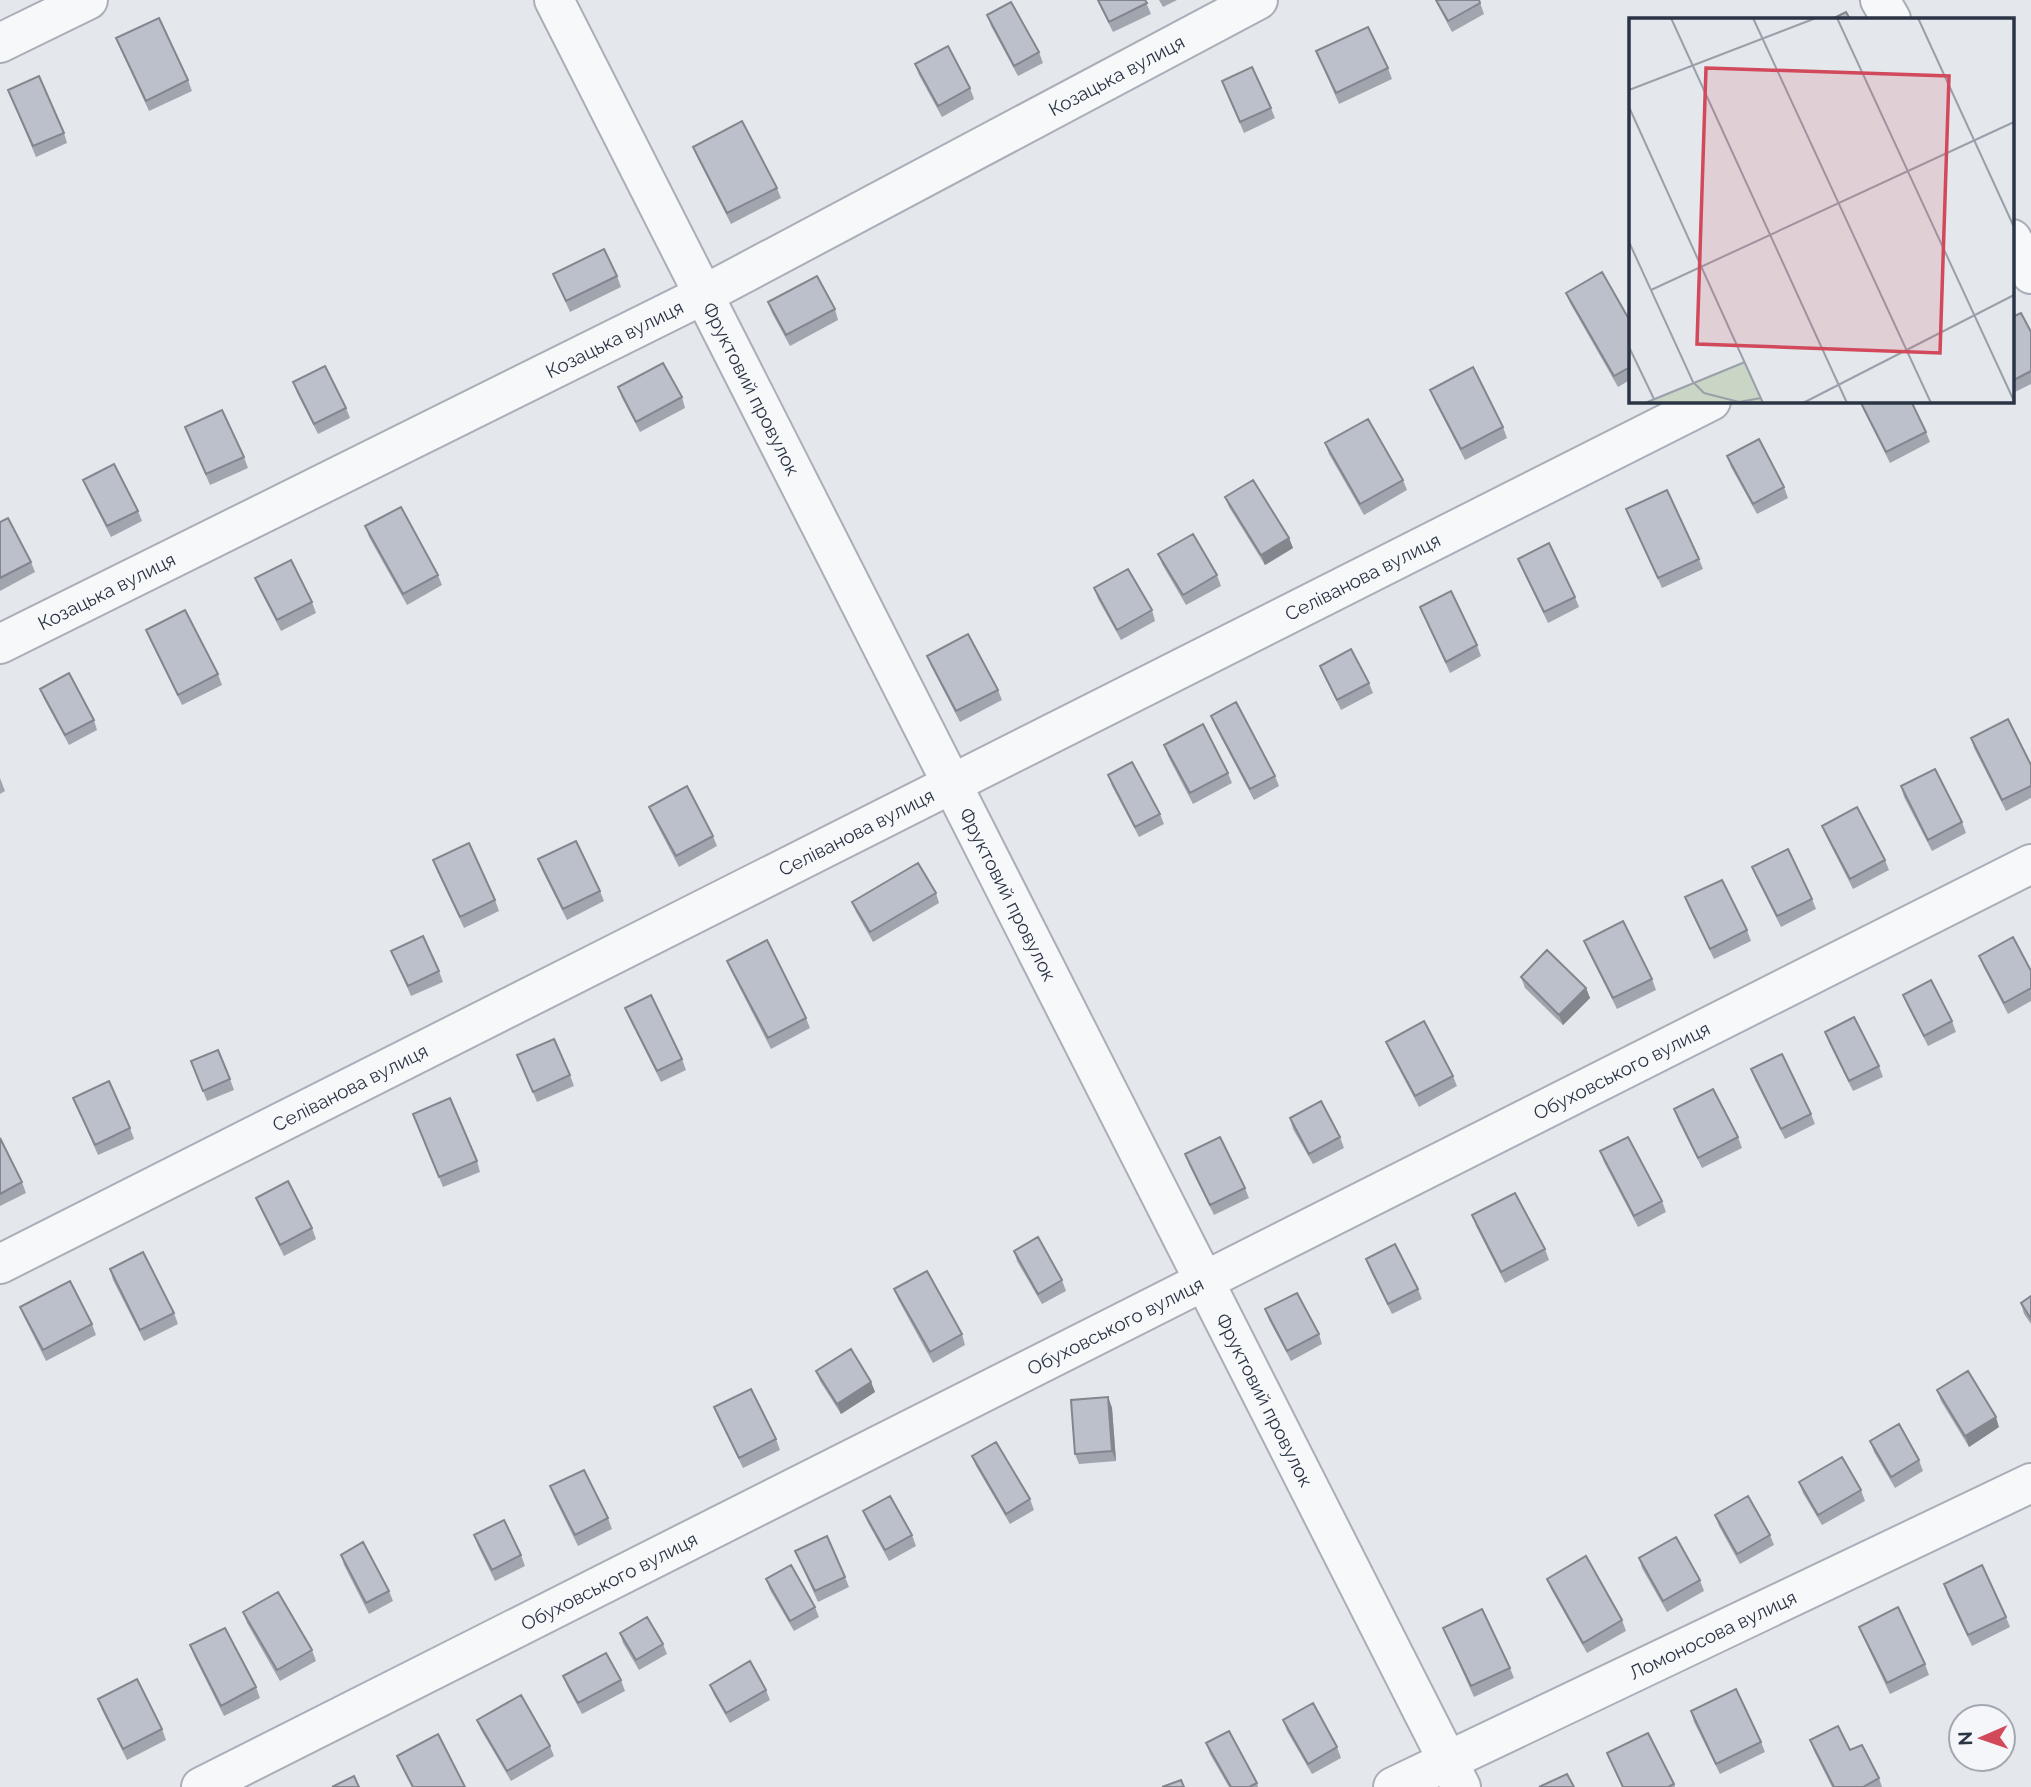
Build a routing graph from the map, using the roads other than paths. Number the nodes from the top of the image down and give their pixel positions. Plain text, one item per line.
1 (88, 0) edge
2 (554, 0) edge
3 (1258, 0) edge
4 (1880, 0) edge
5 (1890, 18) edge
6 (0, 43) edge
7 (705, 294) junction
8 (1709, 402) edge
9 (0, 644) edge
10 (954, 785) junction
11 (2031, 864) edge
12 (0, 1264) edge
13 (1203, 1282) junction
14 (2031, 1483) edge
15 (1454, 1773) edge
16 (201, 1787) edge
17 (1393, 1787) edge

1 - 6 street
2 - 7 street, Фруктовий провулок
3 - 7 street, Козацька вулиця
4 - 5 street
7 - 9 street, Козацька вулиця
7 - 10 street, Фруктовий провулок
8 - 10 street, Селіванова вулиця
10 - 12 street, Селіванова вулиця
10 - 13 street, Фруктовий провулок
11 - 13 street, Обуховського вулиця
13 - 15 street, Фруктовий провулок
13 - 16 street, Обуховського вулиця
14 - 15 street, Ломоносова вулиця
15 - 17 street, Ломоносова вулиця

